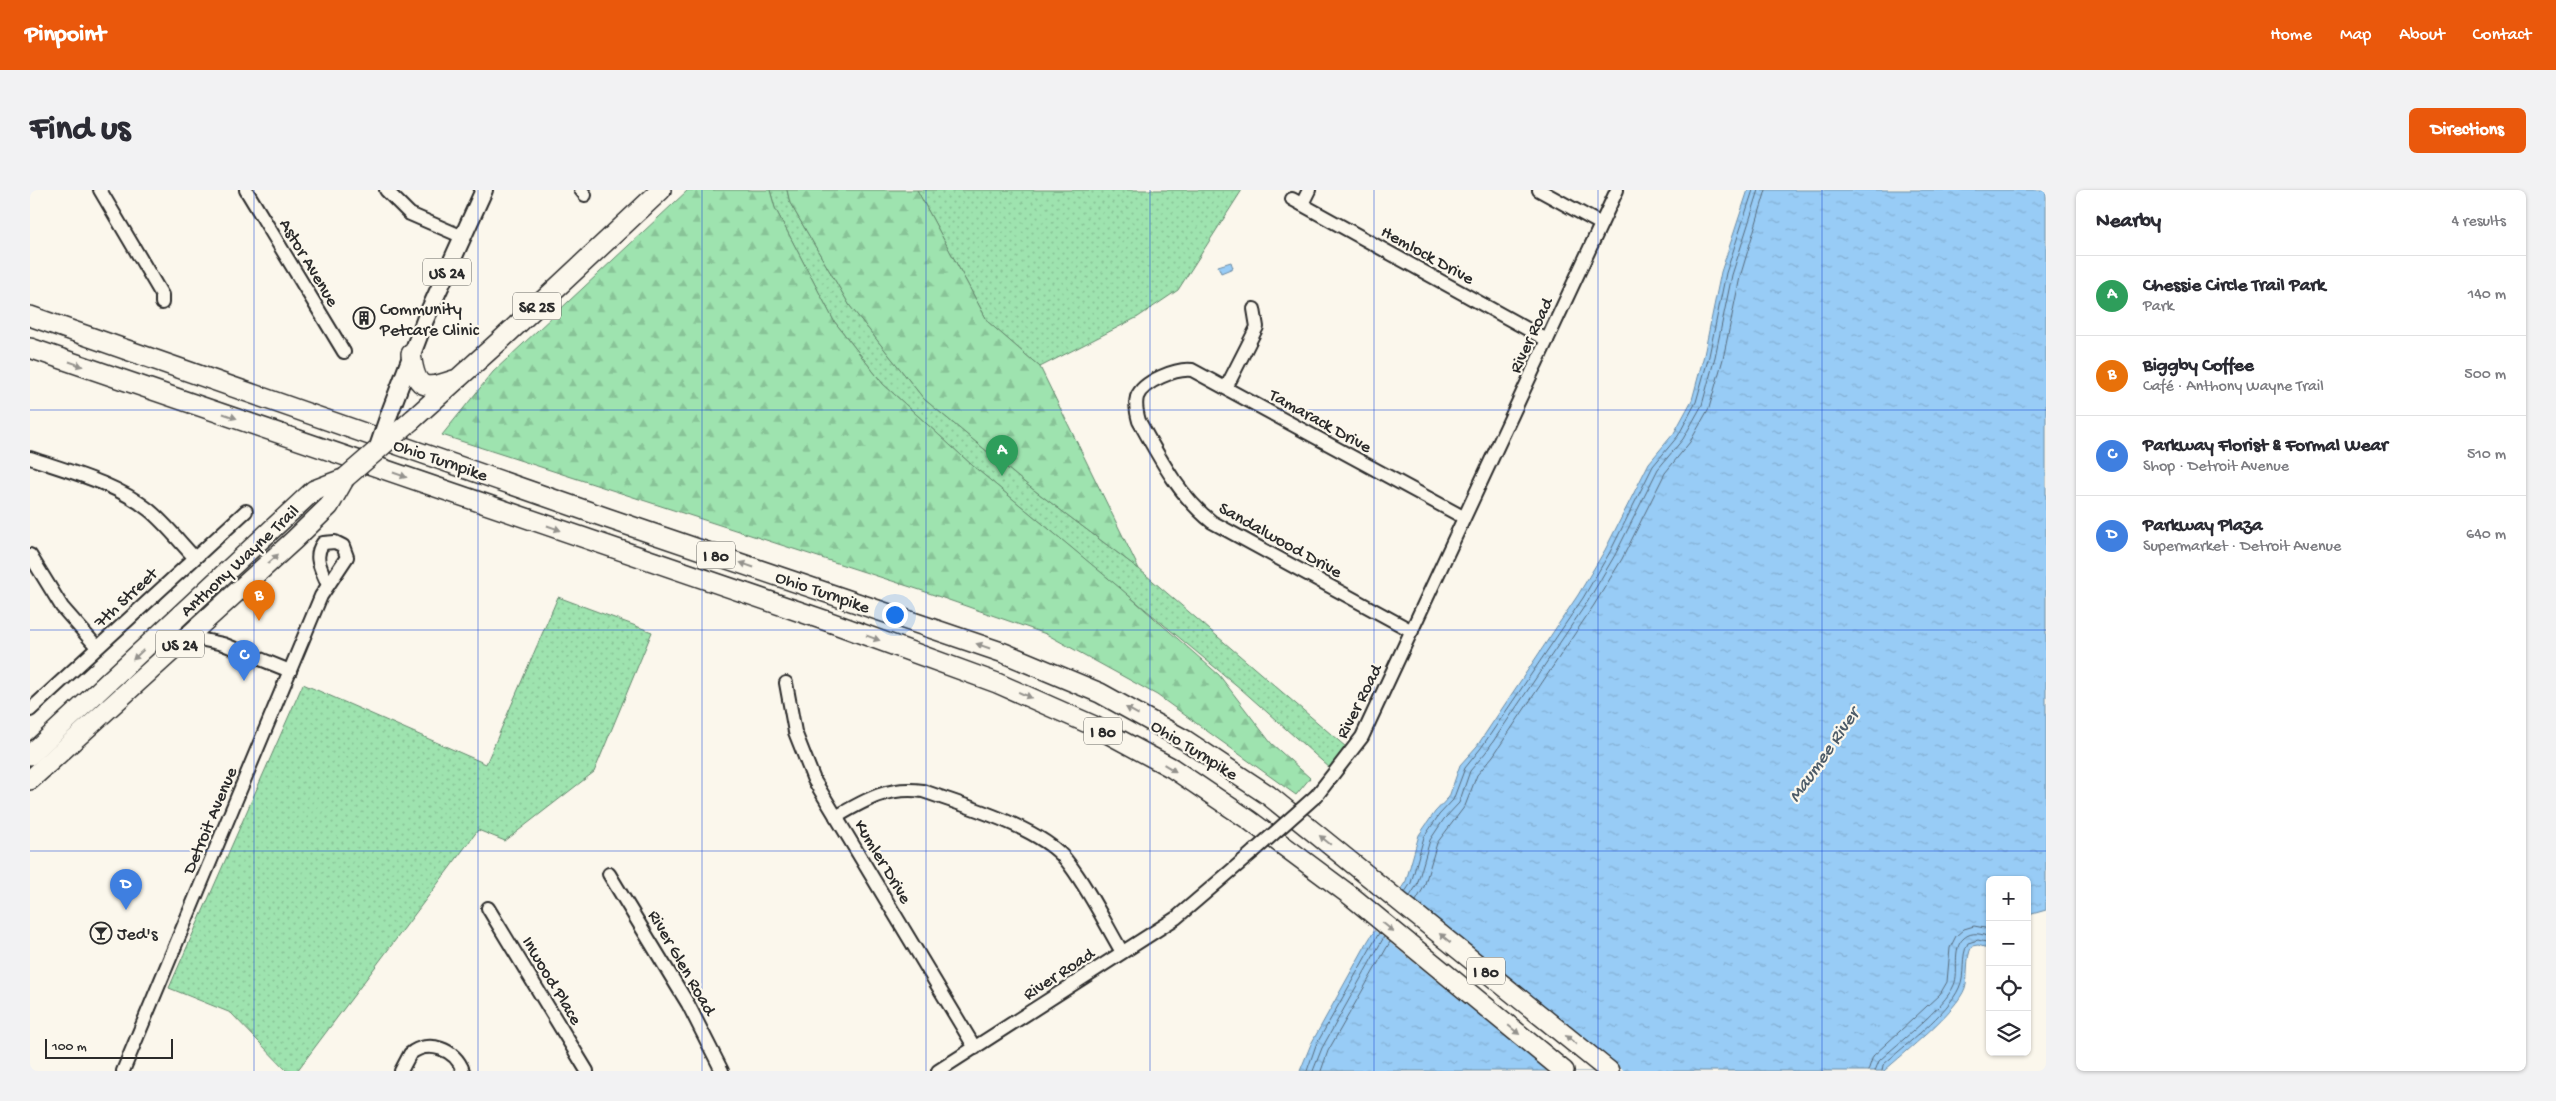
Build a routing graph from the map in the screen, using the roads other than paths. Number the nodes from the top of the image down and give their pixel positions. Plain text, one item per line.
1 (100, 190) edge
2 (246, 190) edge
3 (386, 190) edge
4 (484, 190) edge
5 (661, 190) edge
6 (1309, 190) edge
7 (1539, 190) edge
8 (1617, 190) edge
9 (1601, 224) junction
10 (463, 237) junction
11 (162, 303) dead end
12 (1254, 309) dead end
13 (30, 316) edge
14 (1547, 340) junction
15 (30, 348) edge
16 (344, 352) dead end
17 (411, 354) junction
18 (1160, 378) joint
19 (458, 379) junction
20 (1226, 388) junction
21 (378, 447) junction
22 (30, 458) edge
23 (345, 478) junction
24 (246, 511) dead end
25 (1463, 517) junction
26 (30, 556) edge
27 (194, 557) junction
28 (328, 583) dead end
29 (208, 618) junction
30 (1412, 631) junction
31 (204, 640) joint
32 (223, 644) junction
33 (97, 647) junction
34 (290, 671) junction
35 (786, 683) dead end
36 (30, 710) edge
37 (30, 755) edge
38 (50, 762) junction
39 (30, 780) edge
40 (836, 817) junction
41 (609, 874) dead end
42 (488, 908) dead end
43 (1122, 952) junction
44 (975, 1048) junction
45 (123, 1071) edge
46 (401, 1071) edge
47 (462, 1071) edge
48 (588, 1071) edge
49 (722, 1071) edge
50 (938, 1071) edge
51 (1564, 1071) edge
52 (1609, 1071) edge

1 - 11 street
2 - 16 street, Astor Avenue
3 - 10 street
4 - 10 main road, US 24
5 - 19 highway, Anthony Wayne Trail / SR 25
6 - 14 street, Hemlock Drive
7 - 9 street
8 - 9 street, River Road
9 - 14 street, River Road
10 - 17 main road, US 24
12 - 20 street
52 -> 13 highway, Ohio Turnpike / I 80
14 - 25 street, River Road
15 -> 51 highway, Ohio Turnpike / I 80
17 - 19 highway
17 - 21 main road, US 24, bridge
18 - 20 street, Tamarack Drive
18 - 30 street, Sandalwood Drive
19 - 21 highway, Anthony Wayne Trail / SR 25, bridge
20 - 25 street, Tamarack Drive
21 - 23 highway, Anthony Wayne Trail / US 24, bridge
22 - 27 street
29 -> 23 highway, Anthony Wayne Trail / US 24
23 -> 37 highway, Anthony Wayne Trail / US 24
24 - 27 street, 7th Street
25 - 30 street, River Road
26 - 33 street
27 - 33 street, 7th Street
28 - 34 street, Detroit Avenue
29 - 32 street
29 - 38 highway, Anthony Wayne Trail / US 24
30 - 43 street, River Road, bridge
31 - 32 street
31 - 38 highway
32 - 34 street
33 - 36 street, 7th Street
34 - 45 street, Detroit Avenue
35 - 40 street, Kumler Drive
38 - 39 highway, Anthony Wayne Trail / US 24
40 - 43 street
40 - 44 street, Kumler Drive
41 - 49 street, River Glen Road
42 - 48 street, Inwood Place
43 - 44 street, River Road
44 - 50 street, River Road
46 - 47 street

